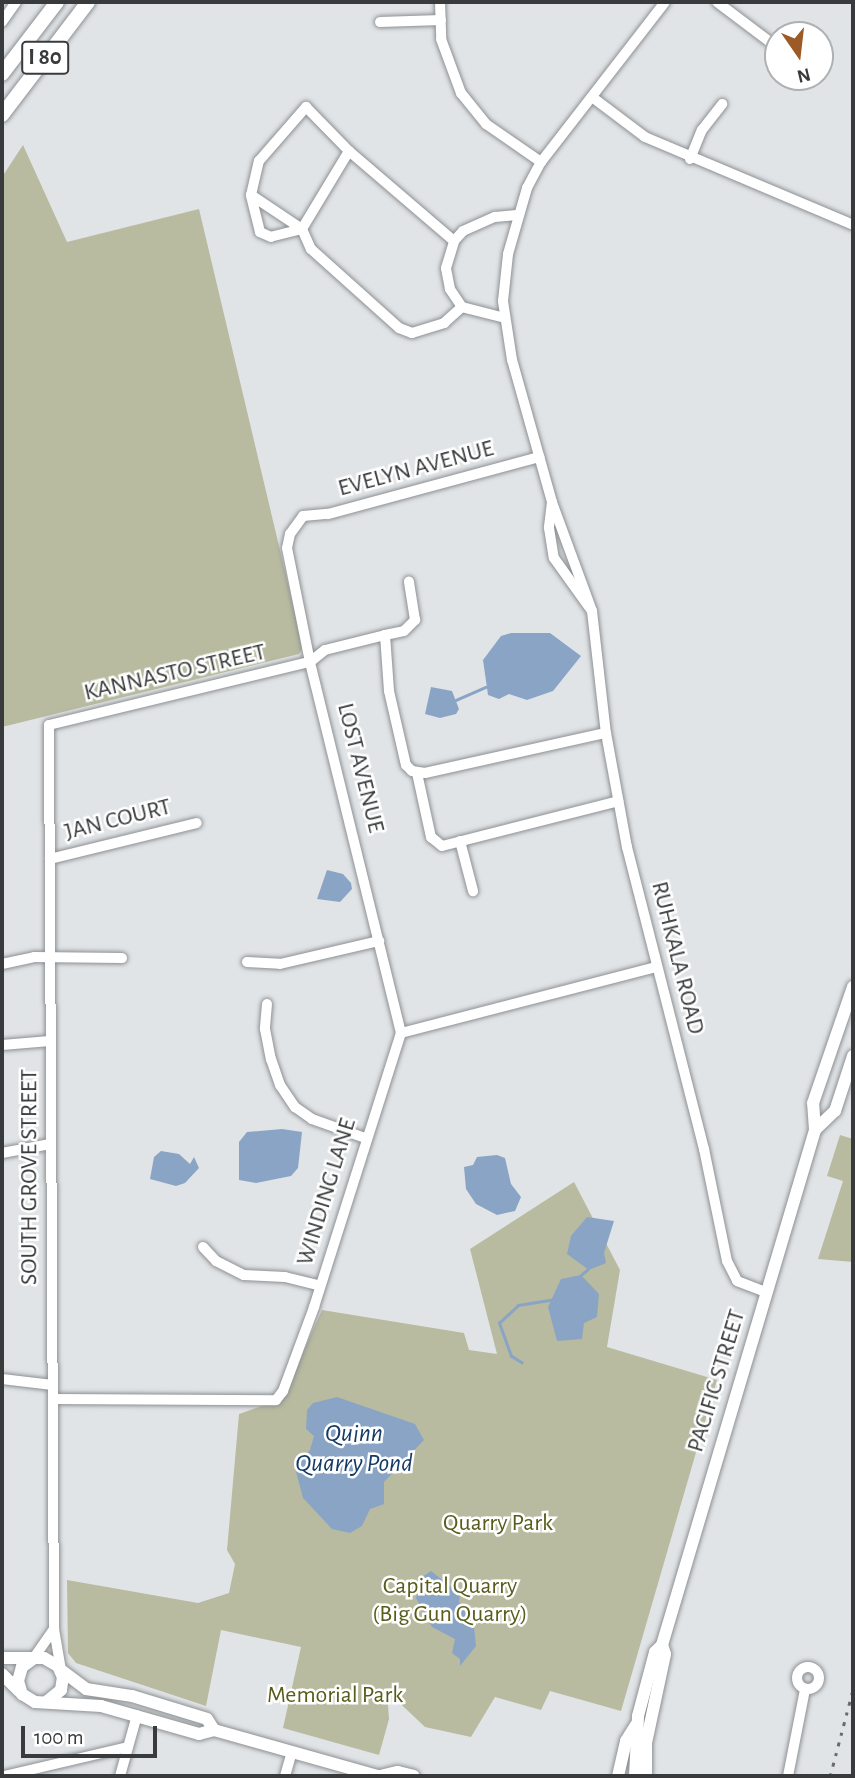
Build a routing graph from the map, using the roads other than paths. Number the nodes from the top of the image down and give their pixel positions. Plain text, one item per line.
1 (16, 2) edge
2 (57, 2) edge
3 (88, 2) edge
4 (440, 2) edge
5 (665, 2) edge
6 (717, 2) edge
7 (440, 20) junction
8 (2, 22) edge
9 (380, 22) dead end
10 (764, 37) edge
11 (2, 74) edge
12 (592, 97) junction
13 (722, 104) dead end
14 (2, 115) edge
15 (349, 151) junction
16 (690, 159) junction
17 (541, 162) junction
18 (251, 195) junction
19 (517, 215) junction
20 (853, 225) edge
21 (302, 229) junction
22 (454, 241) junction
23 (461, 307) junction
24 (505, 318) junction
25 (540, 457) junction
26 (552, 502) junction
27 (303, 516) joint
28 (409, 581) dead end
29 (592, 611) junction
30 (385, 635) junction
31 (310, 662) junction
32 (49, 724) joint
33 (607, 733) junction
34 (417, 773) junction
35 (618, 802) junction
36 (197, 823) dead end
37 (460, 841) junction
38 (50, 859) junction
39 (473, 891) dead end
40 (379, 941) junction
41 (50, 957) junction
42 (122, 958) dead end
43 (247, 962) dead end
44 (2, 964) edge
45 (657, 967) junction
46 (853, 988) edge
47 (267, 1004) dead end
48 (401, 1033) junction
49 (50, 1041) junction
50 (2, 1045) edge
51 (853, 1056) edge
52 (815, 1130) junction
53 (365, 1138) junction
54 (50, 1144) junction
55 (2, 1153) edge
56 (203, 1247) dead end
57 (320, 1286) junction
58 (766, 1292) junction
59 (2, 1378) edge
60 (53, 1385) junction
61 (53, 1399) junction
62 (54, 1629) junction
63 (662, 1645) junction
64 (2, 1658) edge
65 (33, 1658) junction
66 (61, 1670) junction
67 (2, 1674) edge
68 (804, 1689) dead end
69 (97, 1690) junction
70 (22, 1694) junction
71 (45, 1703) junction
72 (195, 1715) junction
73 (137, 1716) junction
74 (638, 1722) junction
75 (214, 1730) junction
76 (128, 1747) junction
77 (292, 1752) junction
78 (4, 1776) edge
79 (120, 1776) edge
80 (285, 1776) edge
81 (379, 1776) edge
82 (415, 1776) edge
83 (618, 1776) edge
84 (635, 1776) edge
85 (646, 1776) edge
86 (788, 1776) edge

1 - 8 street
2 - 11 highway, I 80
3 - 14 highway, I 80
4 - 7 street
5 - 12 street, RUHKALA ROAD
6 - 10 street
7 - 9 street
7 - 17 street
12 - 16 street
12 - 17 street, RUHKALA ROAD
13 - 16 street
15 - 18 street
15 - 21 street
15 - 22 street
16 - 20 street
17 - 19 street, RUHKALA ROAD
18 - 21 street
18 - 21 street
19 - 22 street
19 - 24 street, RUHKALA ROAD
21 - 23 street
22 - 23 street
23 - 24 street
24 - 25 street, RUHKALA ROAD
25 - 26 street, RUHKALA ROAD
25 - 27 street, EVELYN AVENUE
26 - 29 street, RUHKALA ROAD
26 - 29 street, RUHKALA ROAD
27 - 31 street, LOST AVENUE
28 - 30 street, KANNASTO STREET
29 - 33 street, RUHKALA ROAD
30 - 31 street, KANNASTO STREET
30 - 34 street
31 - 32 street, KANNASTO STREET
31 - 40 street, LOST AVENUE
32 - 38 street, SOUTH GROVE STREET
33 - 34 street
33 - 35 street, RUHKALA ROAD
34 - 37 street
35 - 37 street
35 - 45 street, RUHKALA ROAD
36 - 38 street, JAN COURT
37 - 39 street
38 - 41 street, SOUTH GROVE STREET
40 - 43 street
40 - 48 street, LOST AVENUE
41 - 42 street
41 - 44 street
41 - 49 street, SOUTH GROVE STREET
45 - 48 street
45 - 58 street, RUHKALA ROAD
46 - 52 main road, PACIFIC STREET
47 - 53 street
48 - 53 street, WINDING LANE
49 - 50 street
49 - 54 street, SOUTH GROVE STREET
51 - 52 main road, PACIFIC STREET
52 - 58 main road, PACIFIC STREET
53 - 57 street, WINDING LANE
54 - 55 street
54 - 60 street, SOUTH GROVE STREET
56 - 57 street
57 - 61 street, WINDING LANE
58 - 63 main road, PACIFIC STREET
59 - 60 street
60 - 61 street, SOUTH GROVE STREET
61 - 62 street, SOUTH GROVE STREET
62 - 65 street
62 - 66 street, SOUTH GROVE STREET
63 - 74 main road, PACIFIC STREET
63 - 85 main road, PACIFIC STREET
64 - 65 main road
65 - 66 main road
65 - 70 main road
66 - 69 main road
66 - 71 main road
67 - 70 main road
68 - 86 street
69 - 72 main road
69 - 73 main road
70 - 71 main road
71 - 73 main road
72 - 73 main road
72 - 75 main road
73 - 75 main road
73 - 76 street
74 - 83 main road
74 - 84 main road, PACIFIC STREET
75 - 77 main road
76 - 78 street
76 - 79 street
77 - 80 street
77 - 81 main road
81 - 82 main road

